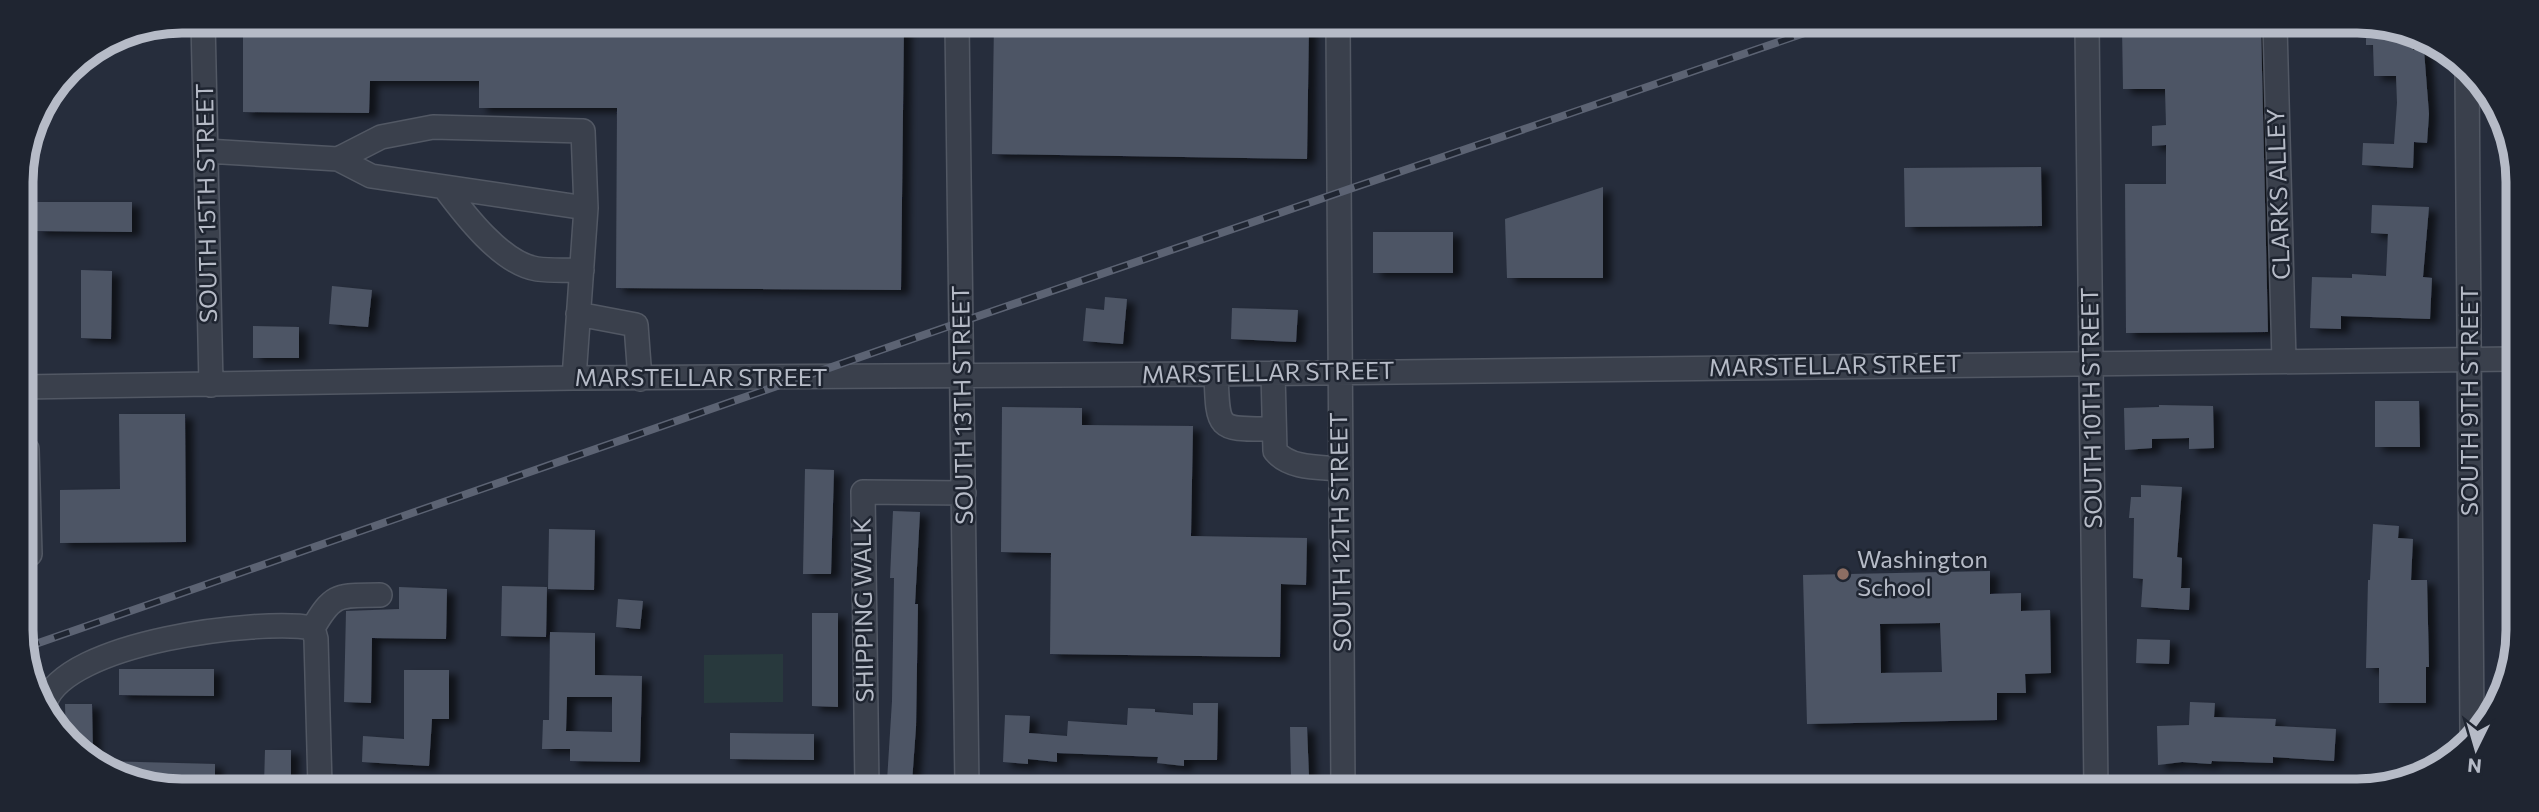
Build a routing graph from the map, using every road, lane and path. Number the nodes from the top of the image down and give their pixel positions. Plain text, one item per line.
1 (203, 33) edge
2 (957, 33) edge
3 (1338, 33) edge
4 (2087, 33) edge
5 (2275, 33) edge
6 (2467, 82) edge
7 (206, 151) junction
8 (338, 159) junction
9 (444, 187) junction
10 (586, 208) junction
11 (582, 270) junction
12 (578, 314) junction
13 (2470, 359) junction
14 (2506, 359) edge
15 (2284, 361) junction
16 (2091, 363) junction
17 (1340, 372) junction
18 (1273, 373) junction
19 (1216, 374) junction
20 (962, 376) junction
21 (574, 378) junction
22 (640, 379) junction
23 (211, 385) junction
24 (34, 387) edge
25 (1274, 429) junction
26 (1341, 469) junction
27 (964, 493) junction
28 (380, 596) dead end
29 (313, 628) junction
30 (49, 696) edge
31 (2472, 714) edge
32 (1343, 778) edge
33 (2096, 778) edge
34 (320, 779) edge
35 (867, 779) edge
36 (967, 779) edge

1 - 7 street, SOUTH 15TH STREET
2 - 20 street, SOUTH 13TH STREET
3 - 17 street, SOUTH 12TH STREET
4 - 16 street, SOUTH 10TH STREET
5 - 15 street, CLARKS ALLEY
6 - 13 street, SOUTH 9TH STREET
7 - 8 street
7 - 23 street, SOUTH 15TH STREET
8 - 9 street
8 - 10 street
9 - 10 street
9 - 11 street
10 - 11 street
11 - 12 street
12 - 21 street
12 - 22 street
13 - 14 street, MARSTELLAR STREET
13 - 15 street, MARSTELLAR STREET
13 - 31 street, SOUTH 9TH STREET
15 - 16 street, MARSTELLAR STREET
16 - 17 street, MARSTELLAR STREET
16 - 33 street, SOUTH 10TH STREET
17 - 18 street, MARSTELLAR STREET
17 - 26 street, SOUTH 12TH STREET
18 - 19 street, MARSTELLAR STREET
18 - 25 street
19 - 20 street, MARSTELLAR STREET
19 - 25 street
20 - 22 street, MARSTELLAR STREET
20 - 27 street, SOUTH 13TH STREET
21 - 22 street, MARSTELLAR STREET
21 - 23 street, MARSTELLAR STREET
23 - 24 street, MARSTELLAR STREET
25 - 26 street
26 - 32 street, SOUTH 12TH STREET
27 - 35 street, SHIPPING WALK
27 - 36 street, SOUTH 13TH STREET
28 - 29 street
29 - 30 street
29 - 34 street

